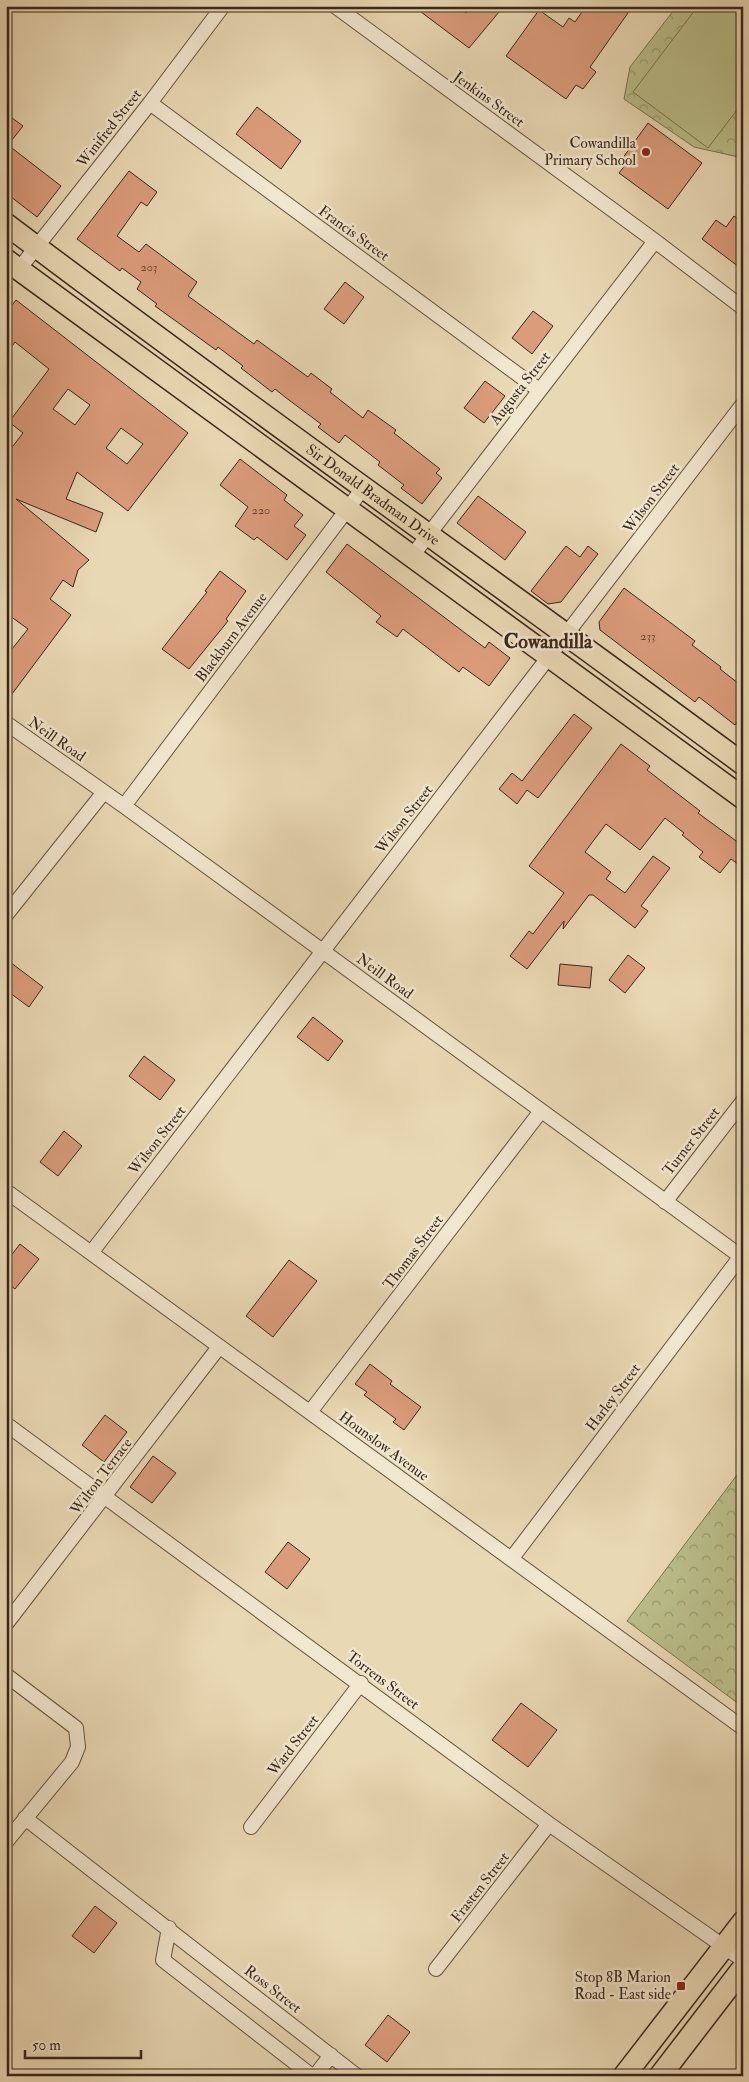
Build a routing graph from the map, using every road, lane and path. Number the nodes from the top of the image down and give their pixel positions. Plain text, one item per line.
1 (223, 6) edge
2 (336, 6) edge
3 (150, 103) junction
4 (6, 224) edge
5 (655, 240) junction
6 (36, 246) junction
7 (12, 264) edge
8 (743, 308) edge
9 (539, 390) junction
10 (743, 404) edge
11 (364, 487) junction
12 (348, 508) junction
13 (428, 534) junction
14 (412, 556) junction
15 (567, 634) junction
16 (549, 657) junction
17 (6, 723) edge
18 (743, 764) edge
19 (104, 792) junction
20 (743, 798) edge
21 (124, 806) junction
22 (6, 915) edge
23 (323, 951) junction
24 (743, 1101) edge
25 (541, 1111) junction
26 (6, 1191) edge
27 (665, 1202) junction
28 (91, 1253) junction
29 (742, 1257) edge
30 (220, 1347) junction
31 (310, 1412) junction
32 (6, 1424) edge
33 (106, 1496) junction
34 (512, 1558) junction
35 (6, 1624) edge
36 (6, 1675) edge
37 (361, 1684) junction
38 (743, 1728) edge
39 (25, 1818) junction
40 (549, 1824) junction
41 (251, 1827) dead end
42 (6, 1842) edge
43 (743, 1922) edge
44 (169, 1928) junction
45 (724, 1947) junction
46 (743, 1960) edge
47 (743, 1968) edge
48 (436, 1970) dead end
49 (330, 2055) junction
50 (314, 2076) edge
51 (357, 2076) edge
52 (624, 2076) edge
53 (660, 2076) edge

1 - 3 street, Winifred Street
2 - 5 street, Jenkins Street
3 - 6 street, Winifred Street
3 - 9 street, Francis Street
4 - 6 main road, Sir Donald Bradman Drive
5 - 8 street, Jenkins Street
5 - 9 street, Augusta Street
6 - 7 street, Winifred Street
6 - 11 main road, Sir Donald Bradman Drive
7 - 12 main road, Sir Donald Bradman Drive
9 - 13 street, Augusta Street
10 - 15 street, Wilson Street
11 - 12 street, Blackburn Avenue
11 - 13 main road, Sir Donald Bradman Drive
12 - 14 main road, Sir Donald Bradman Drive
12 - 21 street, Blackburn Avenue
13 - 14 street, Augusta Street
13 - 15 main road, Sir Donald Bradman Drive
14 - 16 main road, Sir Donald Bradman Drive
15 - 16 street, Wilson Street
15 - 18 main road, Sir Donald Bradman Drive
16 - 20 main road, Sir Donald Bradman Drive
16 - 23 street, Wilson Street
17 - 19 street, Neill Road
19 - 21 street, Neill Road
19 - 22 street
21 - 23 street, Neill Road
23 - 25 street, Neill Road
23 - 28 street, Wilson Street
24 - 27 street, Turner Street
25 - 27 street, Neill Road
25 - 31 street, Thomas Street
26 - 28 street, Hounslow Avenue
27 - 29 street, Neill Road
28 - 30 street, Hounslow Avenue
29 - 34 street, Harley Street
30 - 31 street, Hounslow Avenue
30 - 33 street, Wilton Terrace
31 - 34 street, Hounslow Avenue
32 - 33 street, Torrens Street
33 - 35 street, Wilton Terrace
33 - 37 street, Torrens Street
34 - 38 street, Hounslow Avenue
36 - 39 street
37 - 40 street, Torrens Street
37 - 41 street, Ward Street
39 - 42 street
39 - 44 street, Ross Street
40 - 45 street, Torrens Street
40 - 48 street, Frasten Street
43 - 45 main road
44 - 49 street, Ross Street
44 - 50 street
45 - 46 street, Torrens Street
45 - 52 main road
47 - 53 main road
49 - 50 street
49 - 51 street, Ross Street

